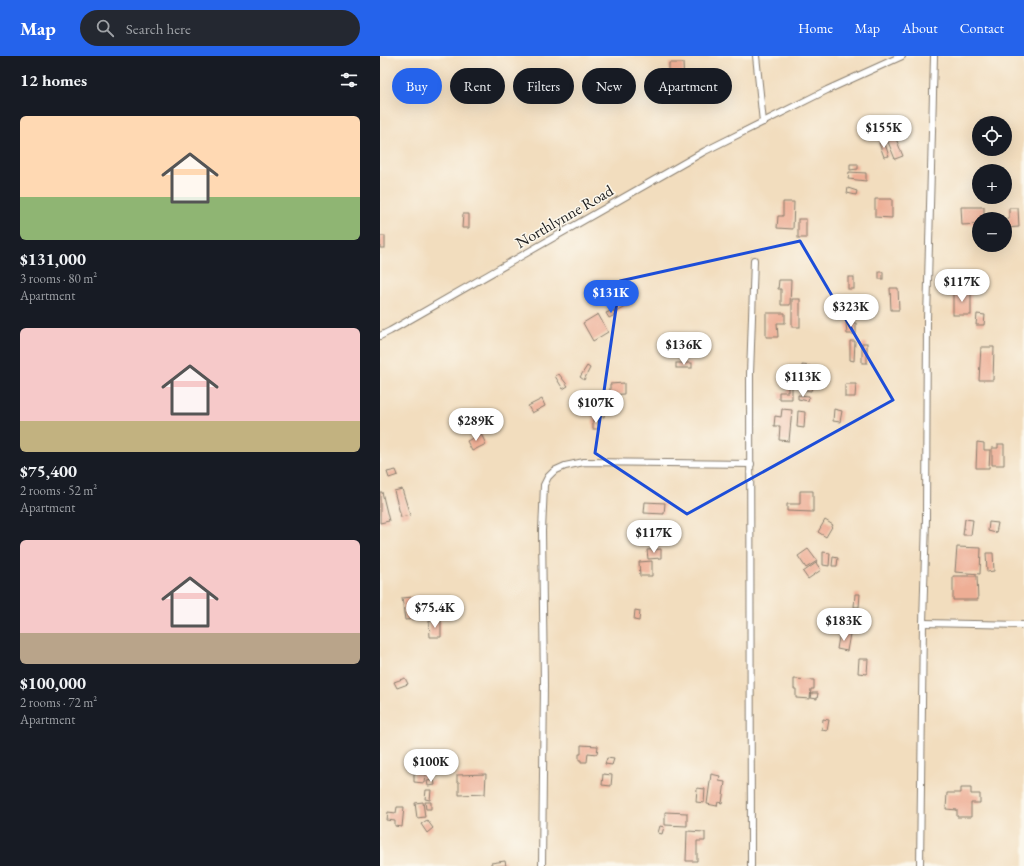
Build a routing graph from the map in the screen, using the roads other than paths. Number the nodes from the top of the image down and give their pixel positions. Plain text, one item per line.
1 (756, 56) edge
2 (902, 56) edge
3 (934, 56) edge
4 (763, 122) junction
5 (754, 260) dead end
6 (380, 336) edge
7 (751, 464) junction
8 (923, 622) junction
9 (1024, 625) edge
10 (542, 866) edge
11 (751, 866) edge
12 (920, 866) edge

1 - 4 street
2 - 4 street, Northlynne Road
3 - 8 street
4 - 6 street, Northlynne Road
5 - 7 street
7 - 10 street
7 - 11 street
8 - 9 street
8 - 12 street

